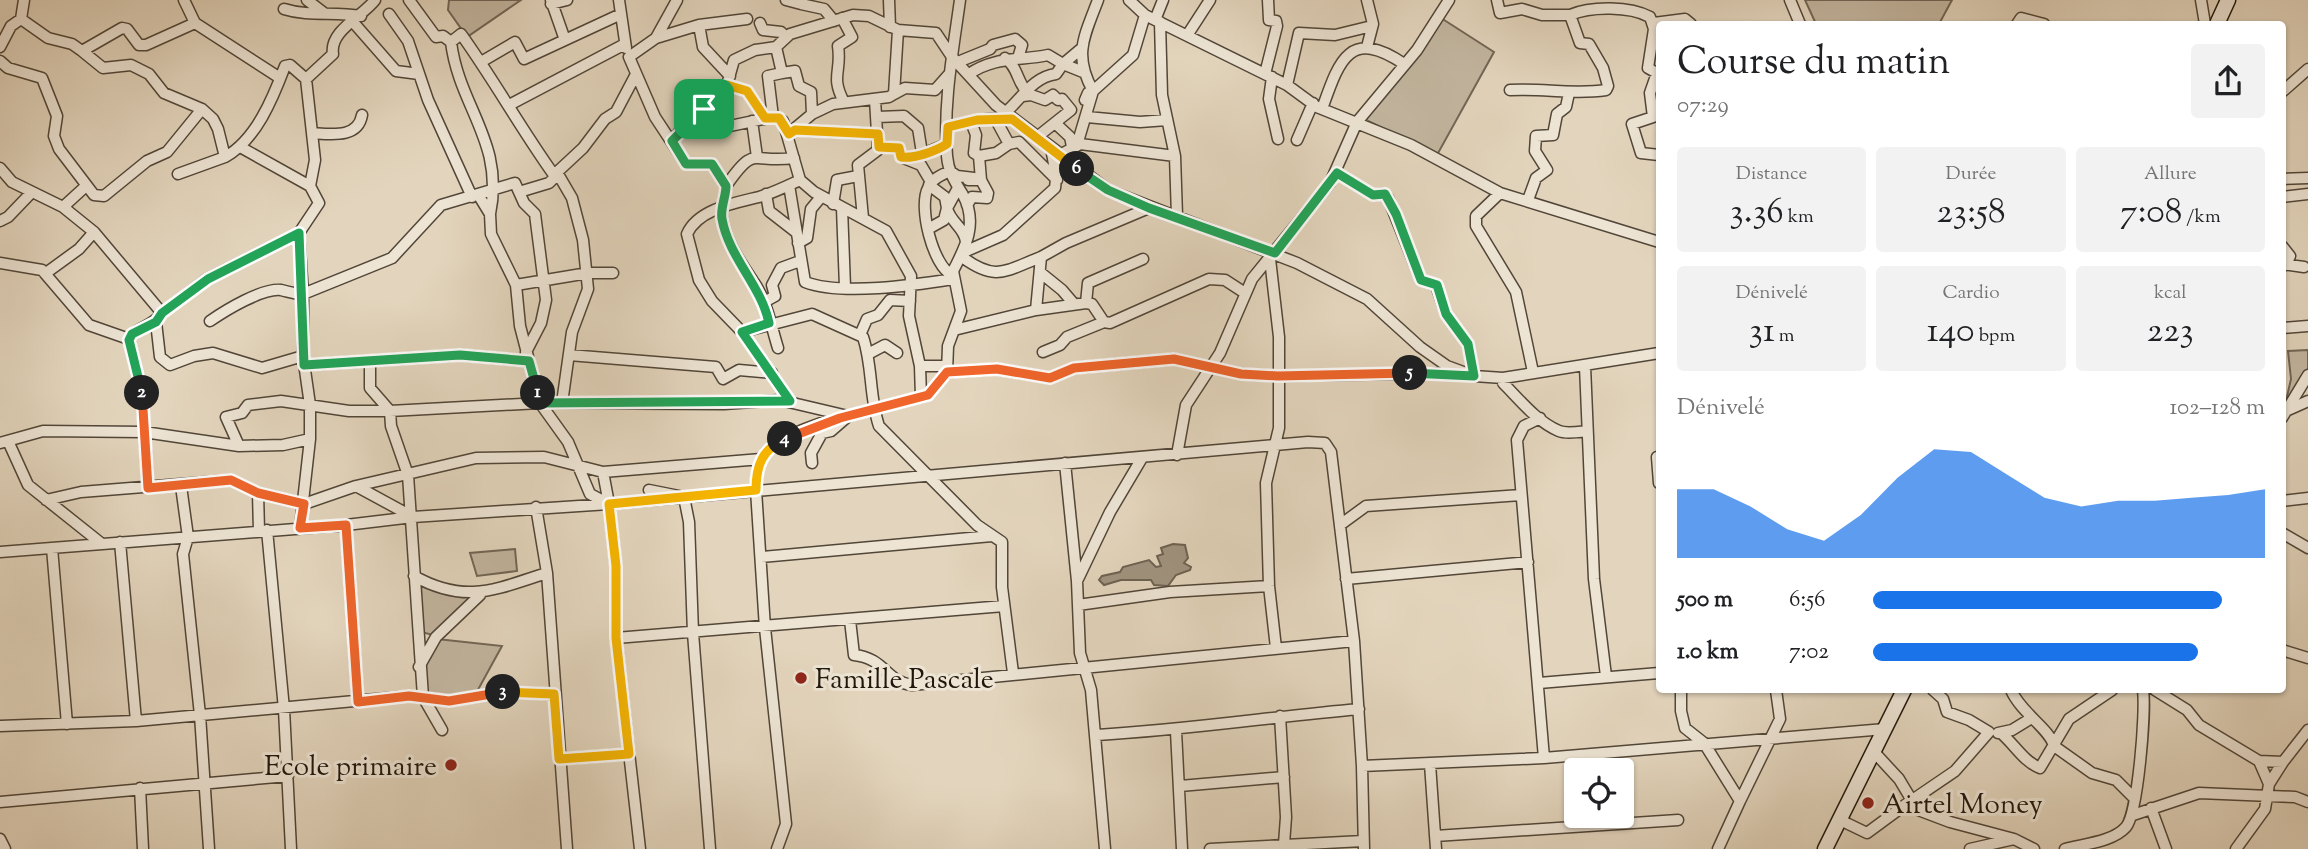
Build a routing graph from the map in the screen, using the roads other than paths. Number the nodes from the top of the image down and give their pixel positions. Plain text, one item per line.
1 (24, 0) edge
2 (184, 0) edge
3 (307, 0) edge
4 (375, 0) edge
5 (409, 0) edge
6 (567, 0) edge
7 (619, 0) edge
8 (786, 0) edge
9 (889, 0) edge
10 (960, 0) edge
11 (1098, 0) edge
12 (1129, 0) edge
13 (1163, 0) edge
14 (1210, 0) edge
15 (1268, 0) edge
16 (1367, 0) edge
17 (1449, 0) edge
18 (1497, 0) edge
19 (1790, 0) edge
20 (2201, 0) edge
21 (2228, 0) edge
22 (675, 1) edge
23 (551, 2) edge
24 (802, 2) edge
25 (1609, 5) edge
26 (284, 9) dead end
27 (324, 13) junction
28 (389, 14) dead end
29 (621, 14) junction
30 (1570, 15) junction
31 (21, 19) junction
32 (357, 19) junction
33 (747, 19) dead end
34 (838, 19) junction
35 (1153, 19) junction
36 (1670, 21) edge
37 (1687, 21) edge
38 (1799, 21) edge
39 (2204, 21) edge
40 (2218, 21) edge
41 (195, 23) junction
42 (761, 23) dead end
43 (1654, 23) joint
44 (699, 25) junction
45 (1372, 26) junction
46 (894, 29) junction
47 (1188, 34) junction
48 (786, 37) junction
49 (656, 38) junction
50 (565, 40) junction
51 (450, 42) junction
52 (625, 44) junction
53 (0, 47) edge
54 (776, 47) junction
55 (1367, 47) junction
56 (1082, 48) junction
57 (82, 51) junction
58 (629, 57) junction
59 (1005, 58) junction
60 (1018, 58) junction
61 (955, 59) junction
62 (0, 61) edge
63 (481, 62) junction
64 (1063, 64) junction
65 (1404, 64) junction
66 (2308, 69) edge
67 (1656, 71) edge
68 (1083, 72) junction
69 (782, 73) junction
70 (950, 73) junction
71 (419, 74) junction
72 (969, 74) junction
73 (1269, 75) junction
74 (635, 76) junction
75 (1656, 77) edge
76 (281, 78) junction
77 (306, 79) junction
78 (729, 81) junction
79 (1287, 85) junction
80 (2286, 88) edge
81 (1510, 90) dead end
82 (1569, 93) junction
83 (894, 94) junction
84 (1025, 94) junction
85 (875, 99) junction
86 (1090, 99) junction
87 (844, 102) junction
88 (509, 105) junction
89 (1317, 106) junction
90 (202, 109) junction
91 (1071, 110) junction
92 (812, 114) junction
93 (362, 115) dead end
94 (877, 117) junction
95 (1005, 117) junction
96 (1087, 117) junction
97 (769, 118) junction
98 (1167, 120) junction
99 (752, 121) junction
100 (971, 122) junction
101 (1357, 122) junction
102 (1055, 123) junction
103 (948, 127) junction
104 (680, 131) junction
105 (792, 132) junction
106 (312, 133) junction
107 (1032, 133) junction
108 (878, 134) junction
109 (1278, 139) dead end
110 (1297, 139) dead end
111 (672, 141) junction
112 (1014, 143) junction
113 (947, 144) junction
114 (1075, 146) junction
115 (879, 147) junction
116 (242, 148) junction
117 (922, 153) junction
118 (1656, 155) edge
119 (979, 156) junction
120 (1175, 156) junction
121 (225, 157) junction
122 (757, 158) junction
123 (794, 158) junction
124 (909, 158) junction
125 (1062, 159) junction
126 (1, 170) edge
127 (950, 171) junction
128 (1337, 173) junction
129 (178, 174) dead end
130 (556, 174) junction
131 (859, 176) junction
132 (2308, 178) edge
133 (978, 179) junction
134 (2286, 179) edge
135 (795, 182) junction
136 (930, 183) junction
137 (1057, 183) junction
138 (86, 186) junction
139 (310, 186) junction
140 (726, 186) junction
141 (957, 186) junction
142 (495, 191) junction
143 (519, 192) junction
144 (31, 193) junction
145 (1500, 193) junction
146 (766, 194) junction
147 (2308, 194) edge
148 (476, 197) junction
149 (821, 197) junction
150 (2286, 197) edge
151 (1528, 200) junction
152 (967, 205) junction
153 (723, 206) junction
154 (838, 206) junction
155 (63, 207) junction
156 (947, 208) junction
157 (1149, 208) junction
158 (490, 214) junction
159 (1177, 216) junction
160 (863, 218) junction
161 (0, 221) edge
162 (957, 226) junction
163 (934, 227) junction
164 (94, 232) junction
165 (299, 233) junction
166 (797, 238) junction
167 (1656, 241) edge
168 (964, 252) junction
169 (1272, 256) junction
170 (1041, 257) junction
171 (1143, 259) dead end
172 (800, 261) junction
173 (0, 263) edge
174 (2286, 264) edge
175 (2304, 267) dead end
176 (46, 273) junction
177 (588, 273) junction
178 (613, 273) dead end
179 (1041, 273) junction
180 (953, 277) junction
181 (545, 279) junction
182 (516, 285) junction
183 (912, 286) junction
184 (845, 287) junction
185 (303, 293) junction
186 (1245, 293) junction
187 (910, 301) junction
188 (764, 302) junction
189 (1080, 303) junction
190 (1036, 310) junction
191 (159, 317) junction
192 (210, 321) dead end
193 (1104, 322) junction
194 (769, 323) junction
195 (2308, 326) edge
196 (2286, 327) edge
197 (954, 330) junction
198 (742, 332) junction
199 (860, 335) junction
200 (129, 340) junction
201 (778, 348) dead end
202 (1043, 352) dead end
203 (897, 353) dead end
204 (868, 354) junction
205 (1656, 354) edge
206 (569, 355) junction
207 (528, 357) junction
208 (303, 360) junction
209 (370, 362) junction
210 (920, 366) junction
211 (1585, 366) junction
212 (1210, 367) junction
213 (947, 369) junction
214 (1534, 372) junction
215 (772, 373) junction
216 (1469, 374) junction
217 (2308, 375) edge
218 (1278, 376) junction
219 (1503, 378) junction
220 (921, 397) junction
221 (790, 401) junction
222 (2308, 401) edge
223 (540, 403) junction
224 (562, 403) junction
225 (310, 405) junction
226 (873, 408) junction
227 (2286, 410) edge
228 (390, 411) junction
229 (2286, 412) edge
230 (848, 416) junction
231 (1540, 418) junction
232 (1587, 431) junction
233 (144, 432) junction
234 (310, 439) junction
235 (4, 442) edge
236 (239, 446) junction
237 (1275, 447) junction
238 (1177, 455) junction
239 (1142, 458) junction
240 (761, 459) junction
241 (812, 463) dead end
242 (1065, 463) junction
243 (579, 465) junction
244 (603, 471) junction
245 (925, 474) junction
246 (408, 475) junction
247 (181, 486) junction
248 (356, 486) junction
249 (148, 488) junction
250 (649, 490) dead end
251 (756, 490) junction
252 (258, 493) junction
253 (1521, 495) junction
254 (684, 497) junction
255 (2308, 498) edge
256 (46, 500) junction
257 (2286, 501) edge
258 (304, 504) junction
259 (609, 504) junction
260 (536, 507) junction
261 (413, 517) junction
262 (346, 525) junction
263 (1340, 525) junction
264 (300, 528) junction
265 (263, 530) junction
266 (2286, 535) edge
267 (992, 536) junction
268 (188, 537) junction
269 (120, 542) junction
270 (102, 544) junction
271 (52, 548) junction
272 (2308, 548) edge
273 (0, 552) edge
274 (761, 557) junction
275 (1528, 562) junction
276 (547, 573) junction
277 (414, 576) junction
278 (1346, 579) junction
279 (1077, 581) junction
280 (1269, 586) junction
281 (480, 595) junction
282 (1078, 605) junction
283 (1004, 606) junction
284 (850, 620) junction
285 (765, 628) junction
286 (693, 633) junction
287 (616, 638) junction
288 (1354, 641) junction
289 (1276, 648) junction
290 (2286, 651) edge
291 (2308, 658) edge
292 (1083, 666) junction
293 (419, 667) junction
294 (1013, 673) junction
295 (1656, 674) edge
296 (1606, 676) junction
297 (1539, 683) junction
298 (1674, 693) edge
299 (1681, 693) edge
300 (1776, 693) edge
301 (1903, 693) edge
302 (1936, 693) edge
303 (2013, 693) edge
304 (2108, 693) edge
305 (2143, 693) edge
306 (2160, 693) edge
307 (554, 694) junction
308 (423, 697) junction
309 (358, 702) junction
310 (284, 709) junction
311 (1359, 709) junction
312 (1681, 711) junction
313 (200, 715) junction
314 (1280, 716) junction
315 (2030, 719) junction
316 (136, 721) junction
317 (67, 724) junction
318 (0, 726) edge
319 (1885, 729) junction
320 (442, 730) dead end
321 (2308, 730) edge
322 (1176, 731) junction
323 (1989, 733) junction
324 (2001, 733) junction
325 (1097, 735) junction
326 (1773, 737) junction
327 (1704, 743) junction
328 (2054, 746) junction
329 (1875, 753) junction
330 (629, 754) junction
331 (1544, 758) junction
332 (559, 759) junction
333 (2259, 761) junction
334 (2283, 762) junction
335 (1430, 764) junction
336 (1363, 765) junction
337 (288, 776) junction
338 (1284, 777) junction
339 (205, 783) junction
340 (1180, 786) junction
341 (139, 788) junction
342 (2269, 790) junction
343 (2133, 797) junction
344 (1740, 801) junction
345 (0, 802) edge
346 (1908, 802) junction
347 (2308, 802) edge
348 (2151, 808) junction
349 (2133, 815) junction
350 (1678, 820) dead end
351 (1840, 820) junction
352 (1435, 836) junction
353 (0, 839) edge
354 (2014, 839) junction
355 (1284, 844) junction
356 (1364, 845) edge
357 (5, 849) edge
358 (143, 849) edge
359 (209, 849) edge
360 (291, 849) edge
361 (567, 849) edge
362 (640, 849) edge
363 (710, 849) edge
364 (777, 849) edge
365 (1105, 849) edge
366 (1182, 849) edge
367 (1210, 849) edge
368 (1436, 849) edge
369 (1718, 849) edge
370 (1825, 849) edge
371 (1970, 849) edge
372 (2034, 849) edge
373 (2065, 849) edge
374 (2166, 849) edge
375 (2236, 849) edge

1 - 31 street
2 - 41 street
3 - 27 street
4 - 32 street
5 - 51 street
6 - 23 street
7 - 29 street
8 - 24 street
9 - 46 street
10 - 61 street
11 - 56 street
12 - 35 street
13 - 35 street
14 - 47 street
15 - 73 street
16 - 45 street
17 - 65 street
18 - 30 street
19 - 38 street
20 - 39 street
21 - 40 street
22 - 49 street
23 - 50 street
24 - 34 street
25 - 30 street
25 - 43 street
26 - 27 street
27 - 32 street
28 - 71 street
29 - 50 street
29 - 52 street
30 - 82 street
31 - 53 street
31 - 57 street
32 - 71 street
32 - 77 street
33 - 44 street
34 - 46 street
34 - 48 street
34 - 87 street
35 - 47 street
35 - 86 street
35 - 98 street
36 - 37 street
41 - 57 street
41 - 76 street
42 - 48 street
43 - 67 street
44 - 49 street
44 - 78 street
45 - 55 street
45 - 79 street
46 - 61 street
46 - 83 street
47 - 73 street
48 - 54 street
49 - 58 street
50 - 63 street
51 - 63 street
51 - 142 street
52 - 58 street
52 - 88 street
54 - 69 street
54 - 78 street
55 - 65 street
55 - 89 street
56 - 64 street
56 - 68 street
57 - 90 street
58 - 74 street
59 - 60 street
59 - 72 street
59 - 84 street
60 - 61 street
60 - 64 street
61 - 70 street
61 - 72 street
62 - 138 street
63 - 88 street
64 - 68 street
64 - 84 street
65 - 101 street
66 - 80 street
68 - 86 street
69 - 92 street
69 - 97 street
70 - 83 street
70 - 103 street
71 - 148 street
72 - 95 street
73 - 79 street
73 - 109 street
74 - 111 street
74 - 130 street
75 - 118 street
76 - 77 street
76 - 116 street
77 - 106 street
78 - 97 street
78 - 104 street
79 - 89 street
81 - 82 street
82 - 151 street
83 - 85 street
84 - 91 street
84 - 95 street
85 - 87 street
85 - 94 street
86 - 91 street
86 - 96 street
87 - 92 street
88 - 130 street
89 - 101 street
89 - 110 street
90 - 121 street
90 - 138 street
91 - 102 street
92 - 105 street
93 - 106 street
94 - 108 street
94 - 117 street
95 - 100 street
95 - 107 street
95 - 112 street
96 - 98 street
96 - 114 street
97 - 99 street
97 - 105 street
98 - 120 street
99 - 104 street
99 - 122 street
100 - 103 street
100 - 119 street
101 - 128 street
101 - 145 street
102 - 107 street
102 - 114 street
103 - 113 street
104 - 111 street
105 - 108 street
105 - 123 street
106 - 139 street
107 - 112 street
107 - 125 street
108 - 115 street
111 - 140 street
112 - 119 street
112 - 137 street
113 - 117 street
113 - 127 street
114 - 120 street
114 - 125 street
115 - 124 street
115 - 131 street
116 - 121 street
116 - 139 street
117 - 124 street
119 - 133 street
120 - 159 street
121 - 129 street
122 - 123 street
122 - 140 street
123 - 135 street
124 - 136 street
125 - 137 street
125 - 137 street
125 - 157 street
126 - 144 street
127 - 133 street
127 - 136 street
127 - 141 street
128 - 169 street
128 - 216 street
130 - 143 street
130 - 177 street
131 - 154 street
131 - 160 street
132 - 134 street
133 - 141 street
133 - 152 street
135 - 146 street
135 - 149 street
135 - 166 street
136 - 156 street
136 - 163 street
137 - 168 street
138 - 155 street
139 - 165 street
140 - 153 street
141 - 152 street
141 - 156 street
142 - 143 street
142 - 148 street
142 - 158 street
143 - 181 street
144 - 155 street
144 - 161 street
145 - 151 street
145 - 214 street
146 - 153 street
146 - 166 street
147 - 150 street
148 - 158 street
148 - 185 street
149 - 154 street
149 - 166 street
151 - 167 street
152 - 168 street
153 - 188 street
153 - 198 street
154 - 160 street
154 - 184 street
155 - 164 street
156 - 162 street
156 - 163 street
157 - 159 street
157 - 170 street
158 - 182 street
159 - 169 street
160 - 183 street
162 - 163 street
162 - 168 street
163 - 180 street
164 - 176 street
164 - 191 street
165 - 185 street
165 - 191 street
166 - 172 street
168 - 170 street
168 - 180 street
169 - 186 street
169 - 216 street
169 - 218 street
170 - 179 street
171 - 189 street
172 - 184 street
172 - 188 street
173 - 176 street
174 - 175 street
176 - 200 street
177 - 178 street
177 - 181 street
177 - 206 street
179 - 189 street
179 - 190 street
180 - 183 street
180 - 197 street
181 - 182 street
181 - 207 street
182 - 207 street
183 - 184 street
183 - 187 street
185 - 192 street
185 - 208 street
186 - 193 street
186 - 212 street
187 - 199 street
187 - 210 street
188 - 194 street
189 - 190 street
189 - 193 street
190 - 197 street
191 - 200 street
191 - 208 street
193 - 202 street
194 - 198 street
194 - 199 street
194 - 201 street
195 - 196 street
197 - 213 street
198 - 215 street
199 - 204 street
200 - 233 street
203 - 204 street
204 - 226 street
205 - 211 street
206 - 215 street
206 - 224 street
207 - 209 street
207 - 223 street
208 - 209 street
208 - 225 street
209 - 228 street
210 - 213 street
210 - 220 street
211 - 214 street
211 - 232 street
212 - 213 street
212 - 218 street
212 - 238 street
213 - 220 street
214 - 219 street
215 - 221 street
216 - 218 street
216 - 219 street
217 - 227 street
218 - 237 street
219 - 231 street
220 - 226 street
221 - 224 street
221 - 230 street
222 - 229 street
223 - 224 street
223 - 228 street
223 - 243 street
225 - 228 street
225 - 234 street
225 - 236 street
226 - 230 street
226 - 245 street
228 - 246 street
230 - 240 street
230 - 241 street
231 - 232 street
231 - 253 street
232 - 296 street
233 - 235 street
233 - 236 street
233 - 249 street
234 - 236 street
234 - 258 street
235 - 256 street
237 - 238 street
237 - 263 street
237 - 280 street
238 - 239 street
239 - 242 street
239 - 279 street
240 - 244 street
240 - 251 street
242 - 245 street
242 - 279 street
243 - 244 street
243 - 246 street
243 - 259 street
244 - 259 street
245 - 251 street
245 - 267 street
246 - 248 street
246 - 261 street
247 - 249 street
247 - 252 street
247 - 268 street
248 - 258 street
248 - 261 street
249 - 256 street
250 - 254 street
251 - 254 street
251 - 274 street
252 - 258 street
252 - 265 street
253 - 263 street
253 - 275 street
254 - 259 street
254 - 286 street
255 - 257 street
256 - 270 street
258 - 264 street
259 - 260 street
259 - 287 street
260 - 261 street
260 - 276 street
261 - 262 street
261 - 277 street
262 - 264 street
262 - 309 street
263 - 278 street
264 - 265 street
265 - 268 street
265 - 310 street
266 - 272 street
267 - 274 street
267 - 283 street
268 - 269 street
268 - 313 street
269 - 270 street
269 - 316 street
270 - 271 street
271 - 273 street
271 - 317 street
274 - 285 street
275 - 278 street
275 - 297 street
276 - 281 street
276 - 307 street
277 - 281 street
277 - 293 street
278 - 288 street
279 - 282 street
280 - 282 street
280 - 289 street
281 - 293 street
282 - 292 street
283 - 284 street
283 - 294 street
284 - 285 street
284 - 294 street
285 - 286 street
285 - 364 street
286 - 287 street
286 - 363 street
287 - 330 street
288 - 289 street
288 - 311 street
289 - 292 street
290 - 291 street
292 - 294 street
292 - 325 street
293 - 308 street
295 - 296 street
296 - 297 street
297 - 331 street
298 - 312 street
299 - 312 street
300 - 326 street
301 - 319 street
302 - 323 street
303 - 315 street
304 - 328 street
305 - 343 street
306 - 333 street
307 - 308 street
307 - 332 street
308 - 309 street
308 - 320 street
309 - 310 street
310 - 313 street
310 - 337 street
311 - 314 street
311 - 336 street
312 - 327 street
313 - 316 street
313 - 339 street
314 - 322 street
314 - 338 street
315 - 324 street
315 - 328 street
316 - 317 street
317 - 318 street
319 - 326 street
319 - 329 street
321 - 334 street
322 - 325 street
322 - 340 street
323 - 324 street
323 - 346 street
324 - 328 street
325 - 365 street
326 - 327 street
326 - 344 street
327 - 331 street
327 - 344 street
328 - 343 street
329 - 346 street
329 - 351 street
330 - 332 street
330 - 362 street
331 - 335 street
332 - 361 street
333 - 334 street
333 - 342 street
334 - 342 street
335 - 336 street
335 - 352 street
336 - 356 street
337 - 339 street
337 - 360 street
338 - 340 street
338 - 355 street
339 - 341 street
339 - 359 street
340 - 366 street
341 - 345 street
341 - 358 street
342 - 347 street
342 - 348 street
342 - 375 street
343 - 349 street
344 - 369 street
346 - 351 street
346 - 354 street
348 - 349 street
348 - 374 street
349 - 373 street
350 - 352 street
351 - 370 street
352 - 368 street
353 - 357 street
354 - 371 street
354 - 372 street
355 - 356 street
355 - 367 street

